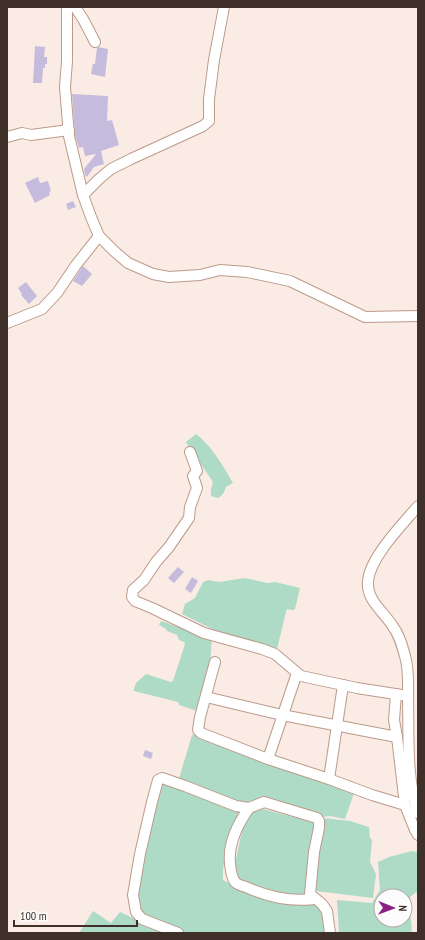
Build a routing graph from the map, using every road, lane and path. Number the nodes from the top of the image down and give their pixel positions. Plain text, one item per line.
1 (67, 7) edge
2 (75, 7) edge
3 (224, 7) edge
4 (95, 42) dead end
5 (69, 130) junction
6 (7, 136) edge
7 (83, 195) junction
8 (99, 236) junction
9 (418, 316) edge
10 (7, 324) edge
11 (190, 452) dead end
12 (418, 506) edge
13 (216, 662) dead end
14 (297, 673) junction
15 (343, 685) junction
16 (396, 694) junction
17 (408, 696) junction
18 (206, 697) junction
19 (282, 715) junction
20 (337, 725) junction
21 (397, 737) junction
22 (268, 759) junction
23 (329, 779) junction
24 (405, 805) junction
25 (249, 808) junction
26 (418, 813) edge
27 (418, 835) edge
28 (314, 899) junction
29 (178, 933) edge
30 (330, 933) edge

1 - 5 street
2 - 4 street
3 - 7 street
5 - 6 street
5 - 7 street
7 - 8 street
8 - 9 street
8 - 10 street
11 - 14 street
12 - 17 street
13 - 18 street
14 - 15 street
14 - 19 street
15 - 16 street
15 - 20 street
16 - 17 street
16 - 21 street
17 - 26 street
18 - 19 street
18 - 22 street
19 - 20 street
19 - 22 street
20 - 21 street
20 - 23 street
21 - 24 street
22 - 23 street
23 - 24 street
24 - 27 street
25 - 28 street
25 - 28 street
25 - 29 street
28 - 30 street

